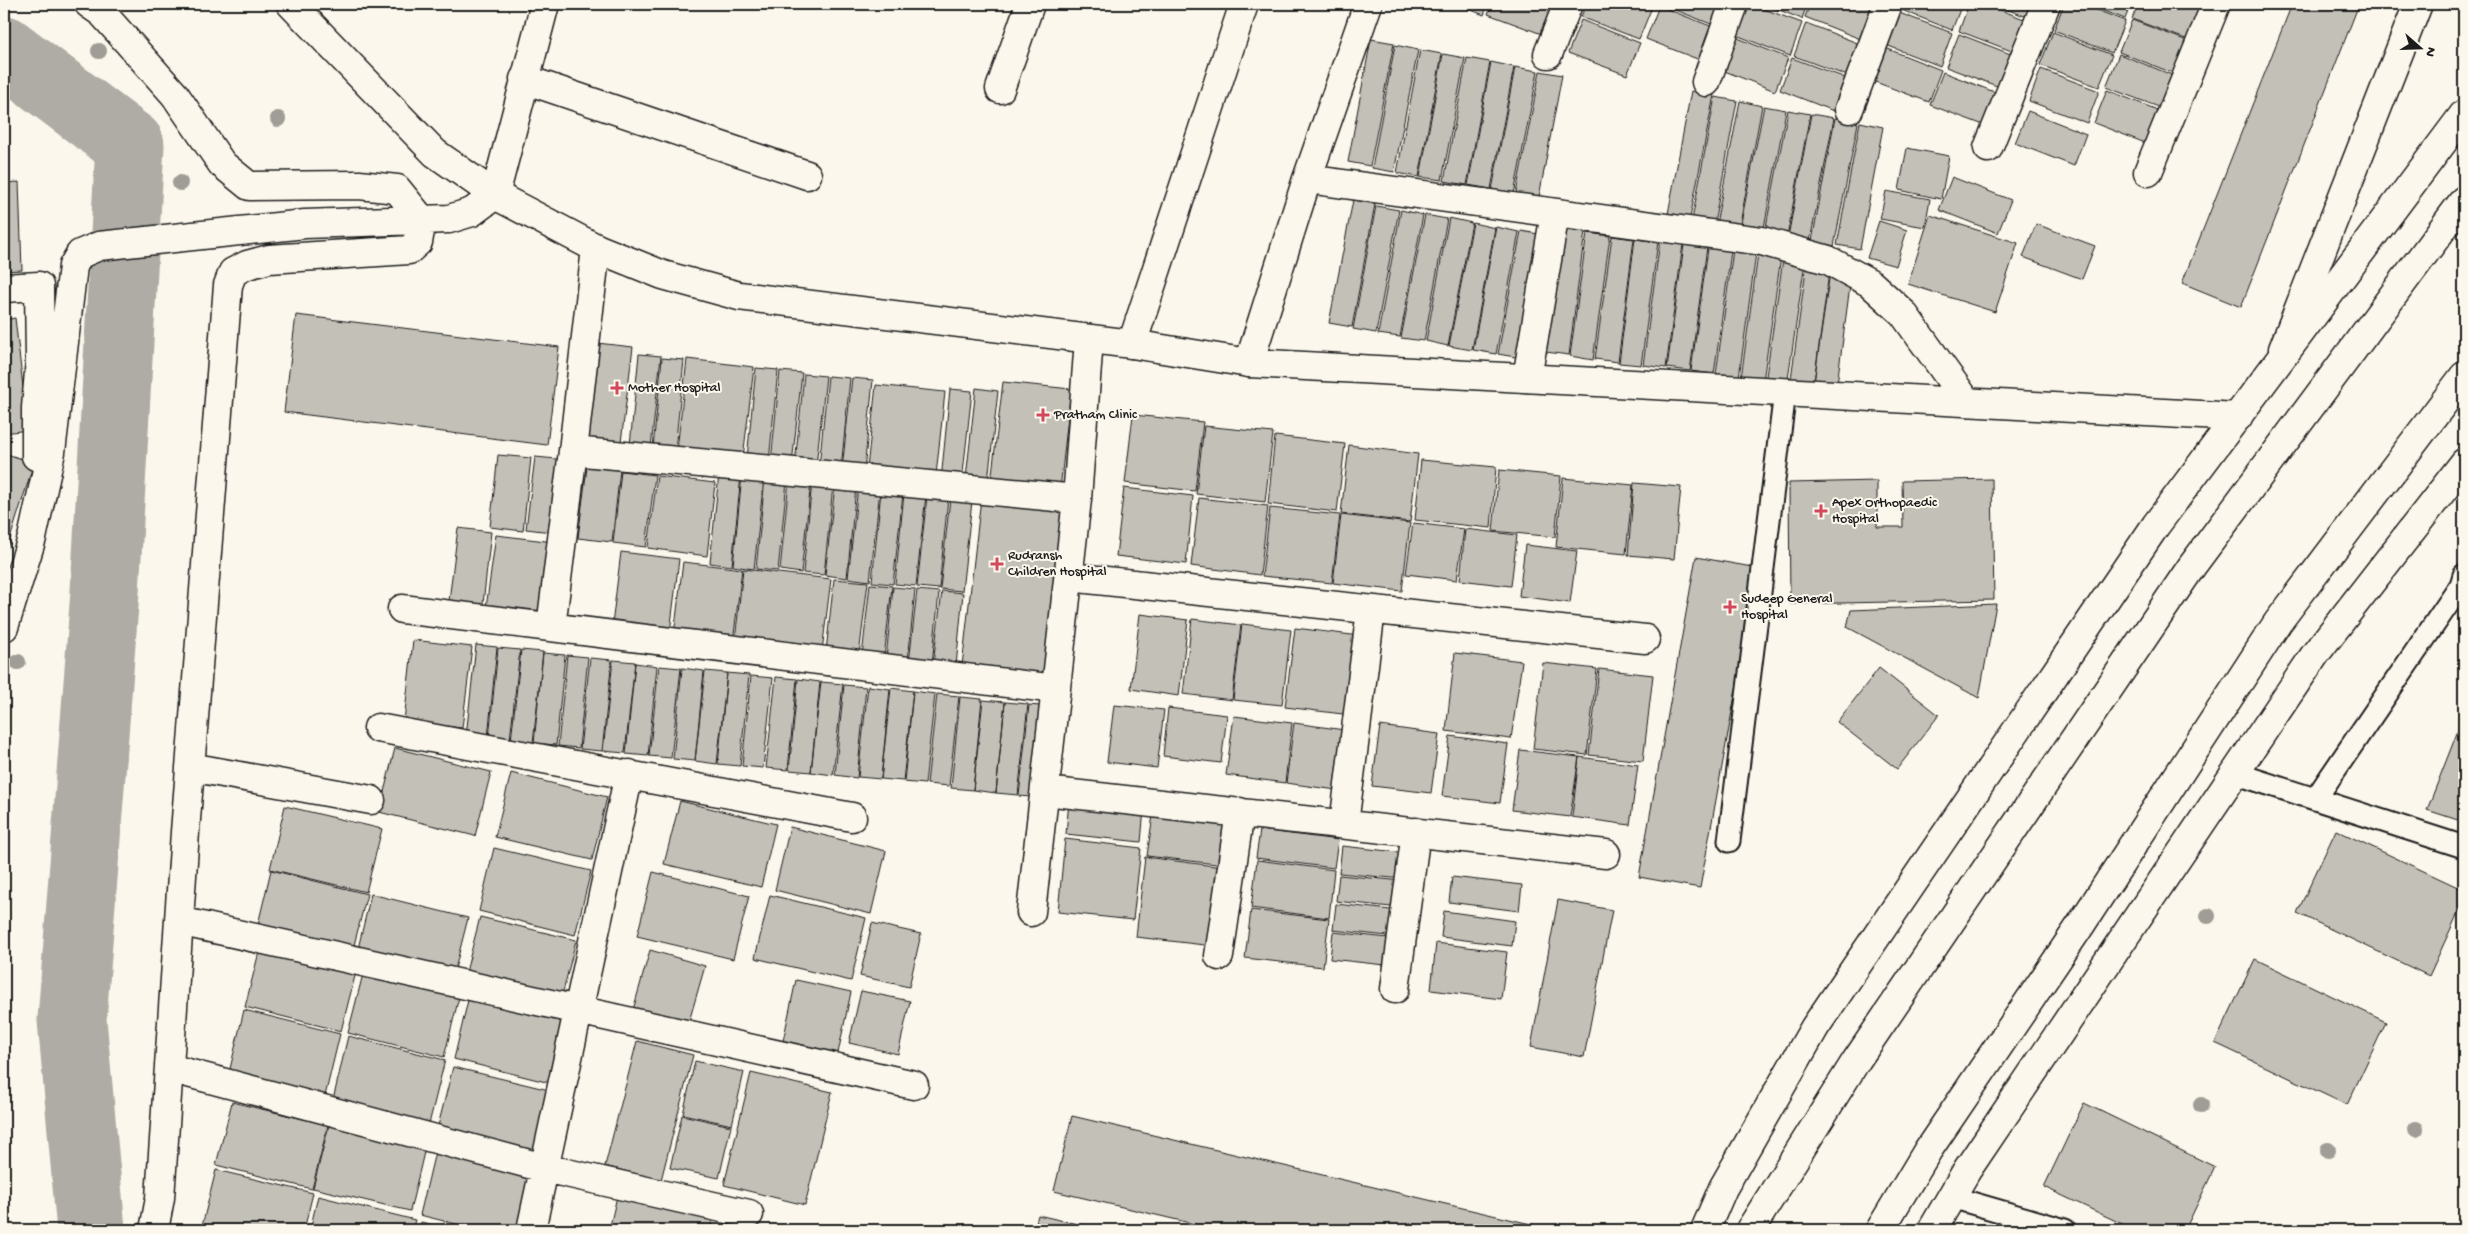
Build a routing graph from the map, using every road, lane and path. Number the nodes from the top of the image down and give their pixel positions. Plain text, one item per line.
1 (88, 4) edge
2 (291, 4) edge
3 (545, 4) edge
4 (1030, 4) edge
5 (1244, 4) edge
6 (1368, 4) edge
7 (1568, 4) edge
8 (1734, 4) edge
9 (1888, 4) edge
10 (2046, 4) edge
11 (2216, 4) edge
12 (2418, 4) edge
13 (1548, 54) dead end
14 (524, 79) junction
15 (1706, 82) dead end
16 (1000, 89) dead end
17 (1849, 109) dead end
18 (2464, 114) edge
19 (1988, 148) dead end
20 (2148, 172) dead end
21 (807, 175) dead end
22 (1307, 179) junction
23 (495, 195) junction
24 (2464, 200) edge
25 (1555, 213) junction
26 (410, 220) junction
27 (596, 248) junction
28 (4, 288) edge
29 (1089, 339) junction
30 (1132, 344) junction
31 (1249, 363) junction
32 (2278, 364) junction
33 (2464, 376) edge
34 (1528, 378) junction
35 (1785, 392) junction
36 (1966, 402) junction
37 (2238, 417) junction
38 (574, 451) junction
39 (49, 463) junction
40 (2464, 463) edge
41 (2464, 495) edge
42 (1077, 499) junction
43 (1068, 577) junction
44 (2376, 578) junction
45 (2463, 581) edge
46 (9, 590) edge
47 (402, 609) dead end
48 (1371, 610) junction
49 (4, 627) edge
50 (550, 627) junction
51 (1645, 639) dead end
52 (1056, 689) junction
53 (378, 728) dead end
54 (190, 767) junction
55 (2234, 773) junction
56 (629, 774) junction
57 (1045, 791) junction
58 (2316, 798) junction
59 (370, 800) dead end
60 (1240, 812) junction
61 (852, 817) dead end
62 (1344, 824) junction
63 (1416, 832) junction
64 (1729, 841) dead end
65 (2464, 847) edge
66 (1606, 854) dead end
67 (1031, 912) dead end
68 (179, 921) junction
69 (1219, 956) dead end
70 (1394, 989) dead end
71 (579, 1009) junction
72 (169, 1068) junction
73 (914, 1085) dead end
74 (544, 1168) junction
75 (1951, 1197) junction
76 (749, 1214) dead end
77 (160, 1229) edge
78 (531, 1230) edge
79 (1705, 1230) edge
80 (1750, 1230) edge
81 (1880, 1230) edge
82 (1932, 1230) edge
83 (2065, 1230) edge

1 - 26 main road
2 - 23 main road
3 - 14 main road
4 - 16 main road
5 - 30 main road
6 - 22 main road
7 - 13 main road
8 - 15 main road
9 - 17 main road
10 - 19 main road
11 - 20 main road
12 - 32 main road
14 - 21 main road
14 - 23 main road
18 - 32 main road
22 - 25 main road
22 - 31 main road
23 - 26 main road
23 - 27 main road
24 - 80 main road
25 - 34 main road
25 - 36 main road
26 - 39 main road
26 - 54 main road
27 - 29 main road
27 - 38 main road
28 - 39 main road
29 - 30 main road
29 - 42 main road
30 - 31 main road
31 - 34 main road
32 - 37 main road
33 - 81 main road
34 - 35 main road
35 - 36 main road
35 - 64 lane
36 - 37 main road
37 - 79 main road
38 - 42 main road
38 - 50 main road
39 - 46 main road
40 - 44 main road
41 - 44 main road
42 - 43 main road
43 - 48 main road
43 - 52 main road
44 - 55 main road
45 - 58 lane
46 - 49 main road
47 - 50 main road
48 - 51 main road
48 - 62 main road
50 - 52 main road
52 - 57 main road
53 - 56 main road
54 - 59 main road
54 - 68 main road
55 - 58 lane
55 - 75 main road
56 - 61 main road
56 - 71 main road
57 - 60 main road
57 - 67 main road
58 - 65 lane
60 - 62 main road
60 - 69 main road
62 - 63 main road
63 - 66 main road
63 - 70 main road
68 - 71 main road
68 - 72 main road
71 - 73 main road
71 - 74 main road
72 - 74 main road
72 - 77 main road
74 - 76 main road
74 - 78 main road
75 - 82 main road
75 - 83 lane

